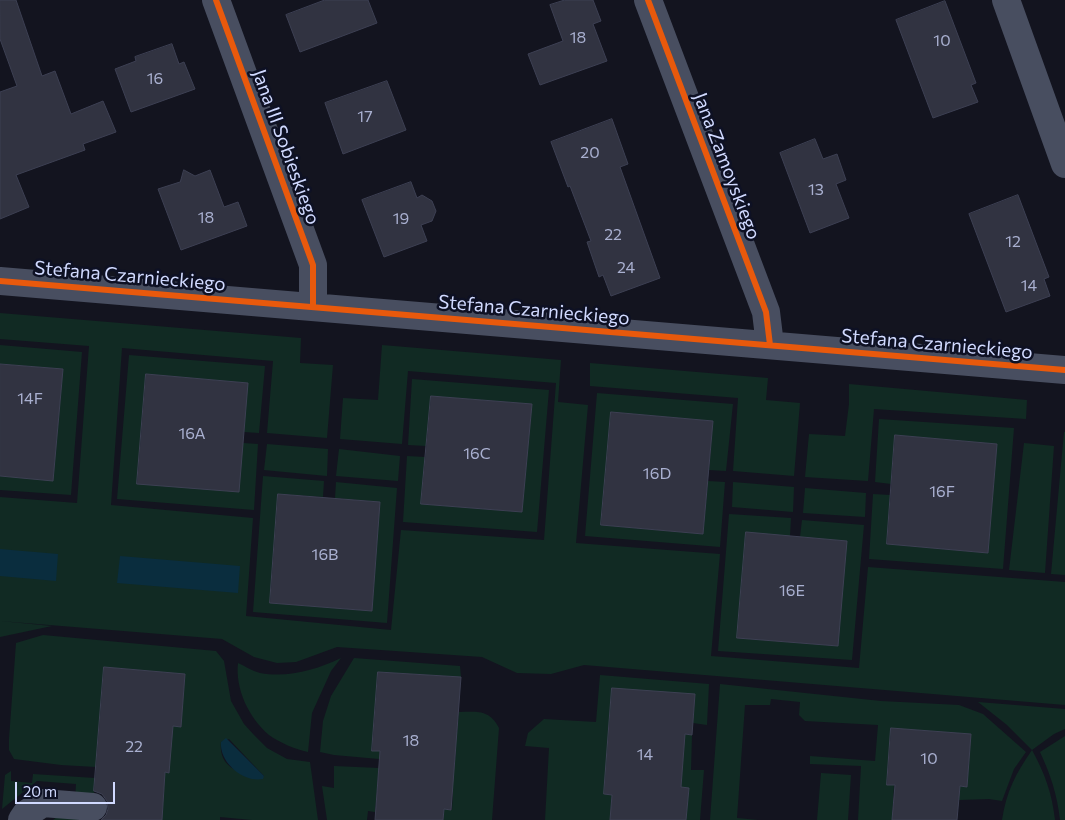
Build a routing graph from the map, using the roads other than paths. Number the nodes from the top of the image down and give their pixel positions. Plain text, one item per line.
1 (216, 0) edge
2 (648, 0) edge
3 (1006, 0) edge
4 (1065, 164) edge
5 (0, 281) edge
6 (313, 306) junction
7 (770, 345) junction
8 (1065, 370) edge
9 (93, 807) dead end
10 (22, 820) edge

1 - 6 street, Jana III Sobieskiego
2 - 7 street, Jana Zamoyskiego
3 - 4 street
5 - 6 street, Stefana Czarnieckiego
6 - 7 street, Stefana Czarnieckiego
7 - 8 street, Stefana Czarnieckiego
9 - 10 street

